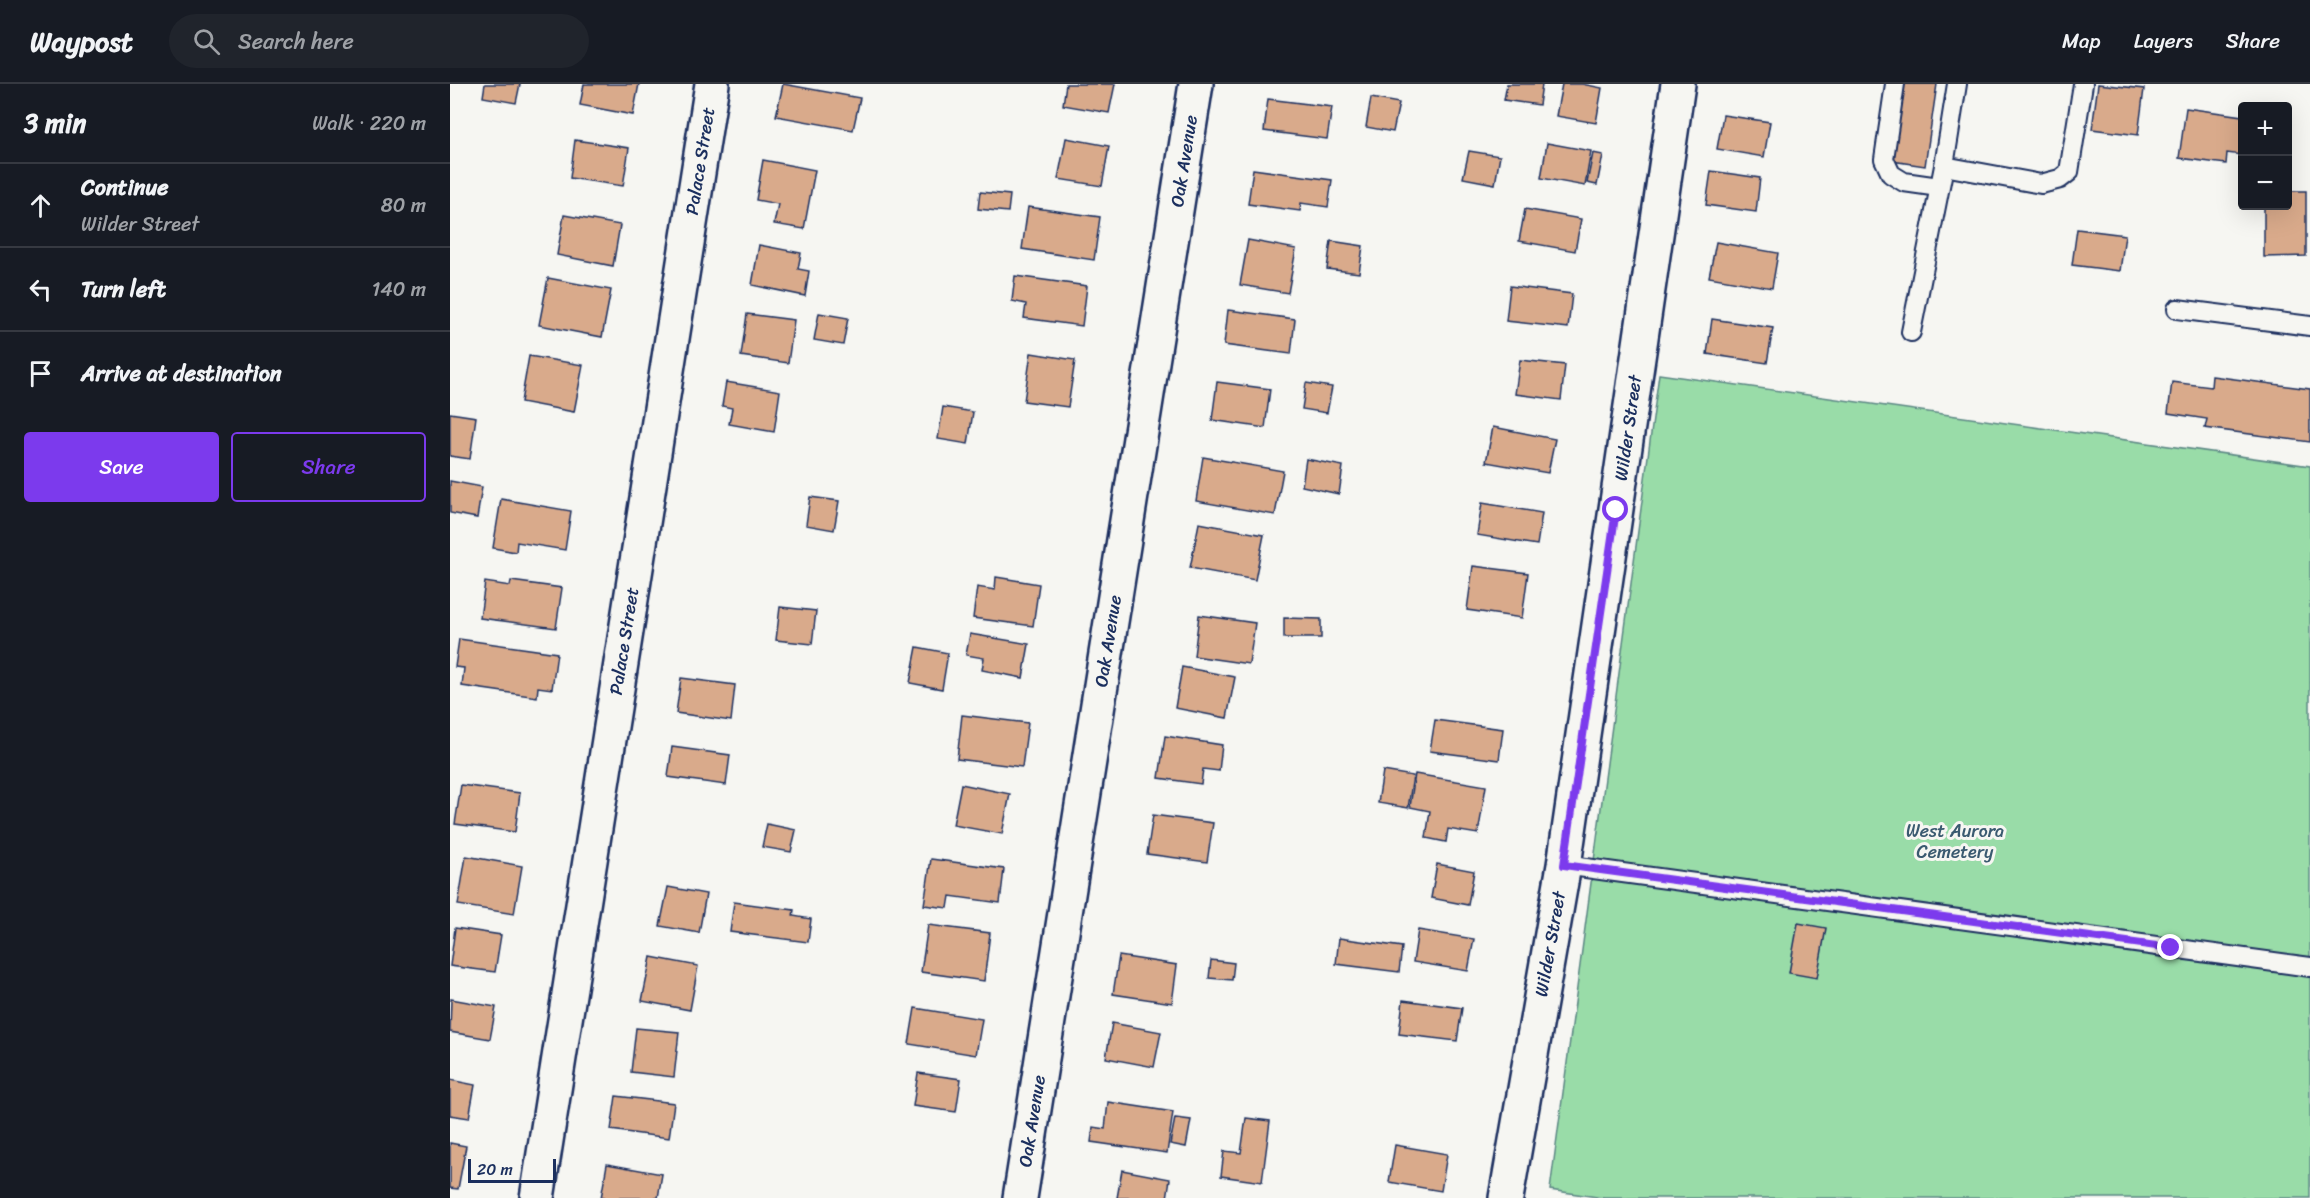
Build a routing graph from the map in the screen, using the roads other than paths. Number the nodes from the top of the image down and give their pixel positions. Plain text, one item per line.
1 (712, 84) edge
2 (1196, 84) edge
3 (1678, 84) edge
4 (1896, 84) edge
5 (1957, 84) edge
6 (2083, 84) edge
7 (1944, 166) junction
8 (1939, 187) junction
9 (2177, 309) dead end
10 (2310, 326) edge
11 (1911, 332) dead end
12 (1564, 865) junction
13 (2310, 967) edge
14 (537, 1198) edge
15 (1020, 1198) edge
16 (1506, 1198) edge

1 - 14 street, Palace Street
2 - 15 street, Oak Avenue
3 - 12 street, Wilder Street
4 - 8 lane
5 - 7 lane
6 - 7 lane
7 - 8 lane
8 - 11 lane
9 - 10 lane
12 - 13 lane
12 - 16 street, Wilder Street

